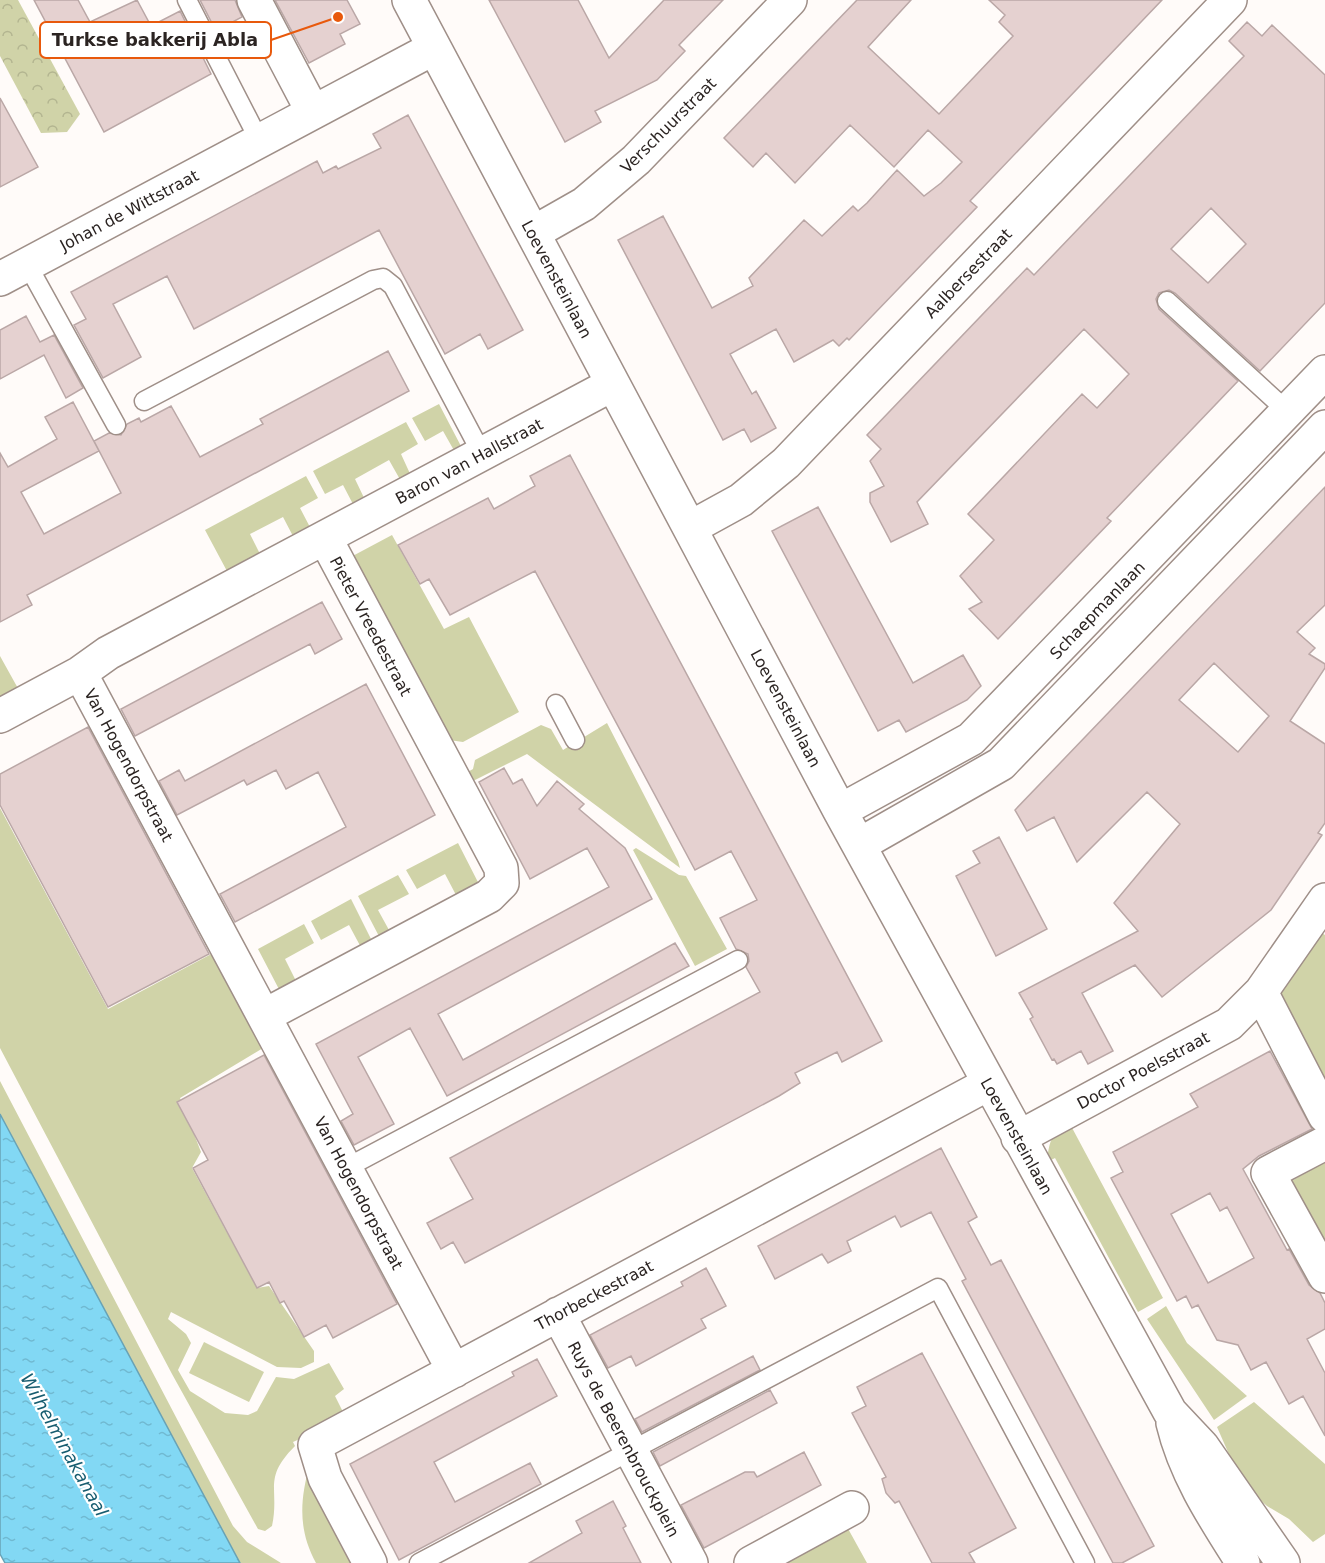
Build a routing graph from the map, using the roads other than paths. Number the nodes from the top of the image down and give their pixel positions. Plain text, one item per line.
1 (187, 0) edge
2 (254, 0) edge
3 (409, 0) edge
4 (790, 0) edge
5 (1230, 0) edge
6 (434, 48) junction
7 (313, 112) junction
8 (259, 140) junction
9 (533, 233) junction
10 (14, 272) edge
11 (1167, 301) dead end
12 (1325, 372) edge
13 (613, 384) junction
14 (144, 401) dead end
15 (1287, 411) junction
16 (116, 425) dead end
17 (1321, 440) edge
18 (482, 454) junction
19 (690, 528) junction
20 (325, 538) junction
21 (80, 673) junction
22 (556, 704) dead end
23 (0, 716) edge
24 (575, 740) dead end
25 (840, 811) junction
26 (859, 845) junction
27 (1321, 905) edge
28 (738, 960) dead end
29 (1261, 992) junction
30 (264, 1016) junction
31 (988, 1084) junction
32 (1325, 1116) edge
33 (1017, 1138) junction
34 (1325, 1143) edge
35 (346, 1168) junction
36 (1325, 1276) edge
37 (558, 1314) junction
38 (454, 1371) junction
39 (1170, 1412) junction
40 (631, 1451) junction
41 (852, 1508) dead end
42 (370, 1563) edge
43 (419, 1563) edge
44 (691, 1563) edge
45 (751, 1563) edge
46 (1085, 1563) edge
47 (1243, 1563) edge
48 (1283, 1563) edge

1 - 8 lane
2 - 7 street
3 - 6 street, Loevensteinlaan
4 - 9 street, Verschuurstraat
5 - 19 street, Aalbersestraat
6 - 7 street, Johan de Wittstraat
6 - 9 street, Loevensteinlaan
7 - 8 street, Johan de Wittstraat
8 - 10 street, Johan de Wittstraat
9 - 13 street, Loevensteinlaan
10 - 16 lane
11 - 15 lane
12 - 15 street, Schaepmanlaan
13 - 18 street, Baron van Hallstraat
13 - 19 street, Loevensteinlaan
14 - 18 lane
15 - 25 street, Schaepmanlaan
17 - 26 street
18 - 20 street, Baron van Hallstraat
19 - 25 street, Loevensteinlaan
20 - 21 street, Pieter Vreedestraat
20 - 30 street, Pieter Vreedestraat
21 - 23 street, Pieter Vreedestraat
21 - 30 street, Van Hogendorpstraat
22 - 24 lane
25 - 26 street, Loevensteinlaan
26 - 31 street, Loevensteinlaan
27 - 29 street, Doctor Poelsstraat
28 - 35 lane
29 - 32 street
29 - 33 street, Doctor Poelsstraat
30 - 35 street, Van Hogendorpstraat
31 - 33 street, Loevensteinlaan
31 - 37 street, Thorbeckestraat
33 - 39 street, Loevensteinlaan
34 - 36 street
35 - 38 street, Van Hogendorpstraat
37 - 38 street, Thorbeckestraat
37 - 40 street, Ruys de Beerenbrouckplein
38 - 42 street, Thorbeckestraat
39 - 47 street, Loevensteinlaan
39 - 48 street, Loevensteinlaan
40 - 43 lane
40 - 44 street, Ruys de Beerenbrouckplein
40 - 46 lane
41 - 45 street

